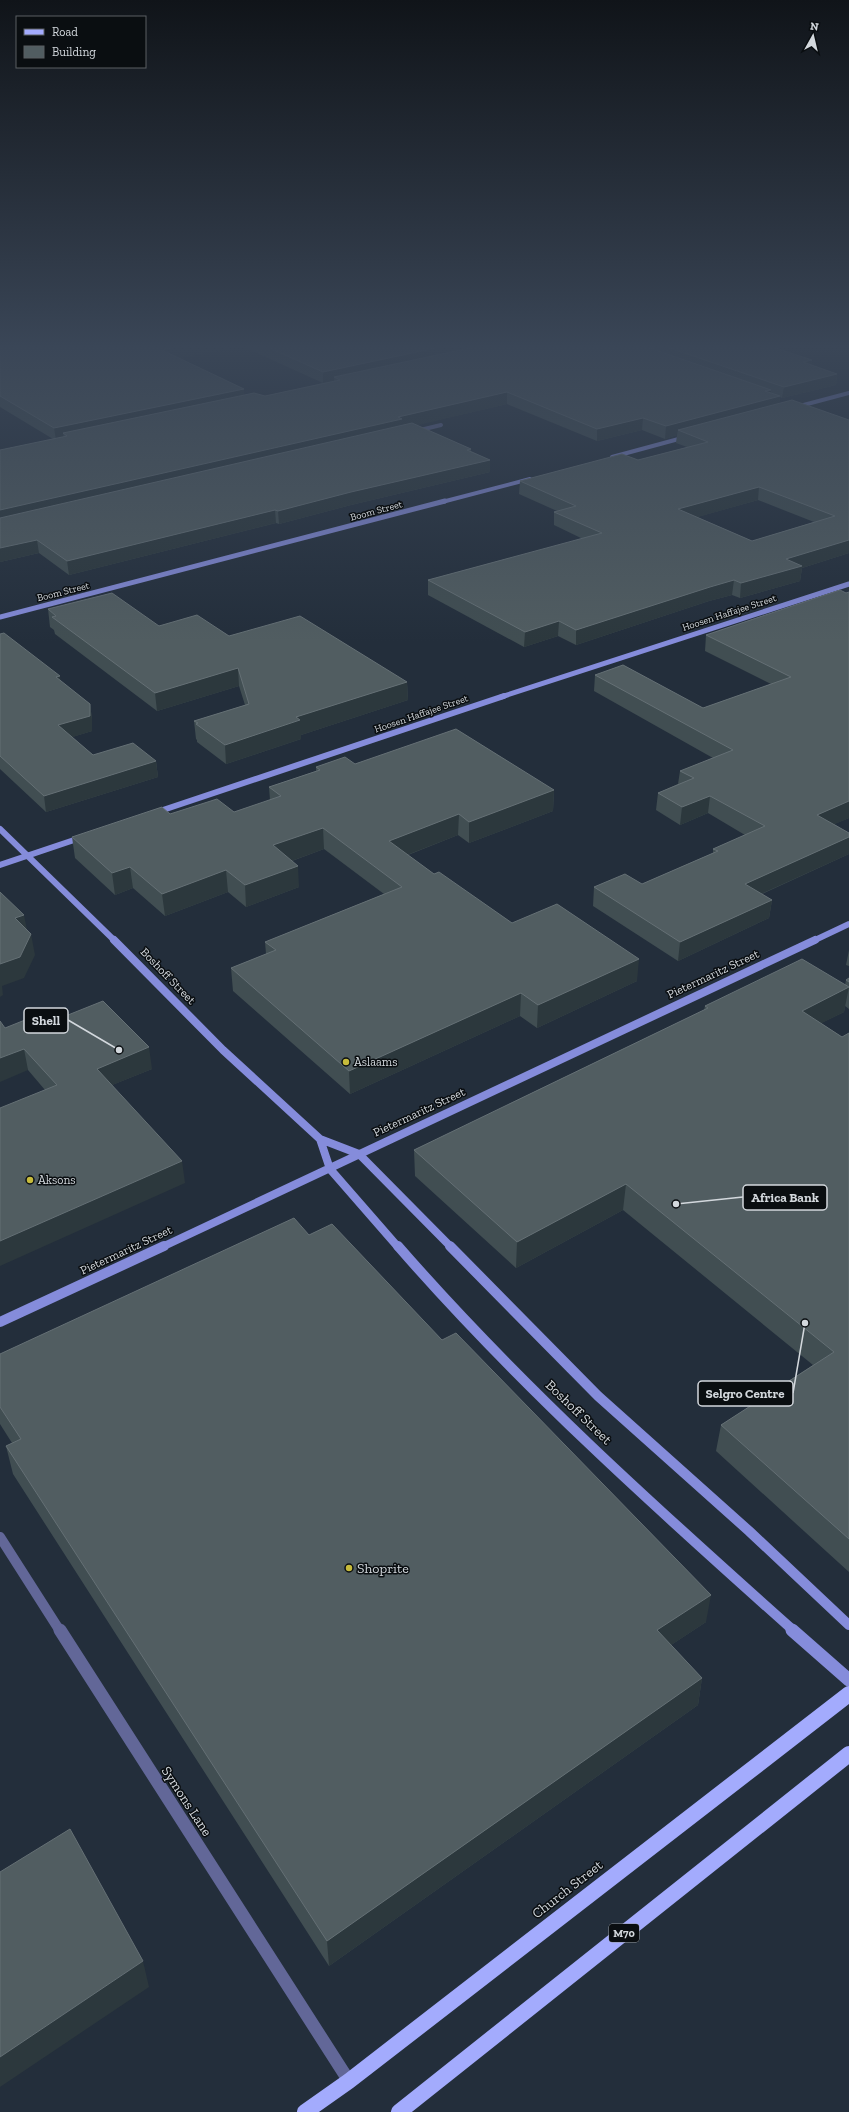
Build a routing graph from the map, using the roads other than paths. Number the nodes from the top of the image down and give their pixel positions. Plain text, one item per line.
1 (660, 445) edge
2 (606, 459) edge
3 (538, 477) edge
4 (849, 584) edge
5 (0, 617) edge
6 (148, 815) edge
7 (0, 829) edge
8 (88, 836) edge
9 (28, 856) junction
10 (0, 865) edge
11 (849, 924) edge
12 (320, 1139) junction
13 (359, 1154) junction
14 (330, 1169) junction
15 (0, 1322) edge
16 (0, 1537) edge
17 (849, 1625) edge
18 (849, 1680) edge
19 (849, 1694) edge
20 (849, 1754) edge
21 (349, 2081) junction
22 (305, 2112) edge
23 (399, 2112) edge

1 - 2 street
3 - 5 street, Boom Street
4 - 6 street, Hoosen Haffajee Street
7 - 9 street, Boshoff Street
8 - 9 street
9 - 10 street
9 - 12 street, Boshoff Street
11 - 13 street, Pietermaritz Street
12 - 13 street, Boshoff Street
12 - 14 street, Boshoff Street
13 - 14 street, Pietermaritz Street
13 - 17 street, Boshoff Street
14 - 15 street, Pietermaritz Street
14 - 18 street, Boshoff Street
16 - 21 street, Symons Lane
19 - 21 main road, Church Street
20 - 23 main road, M70
21 - 22 main road, Church Street

